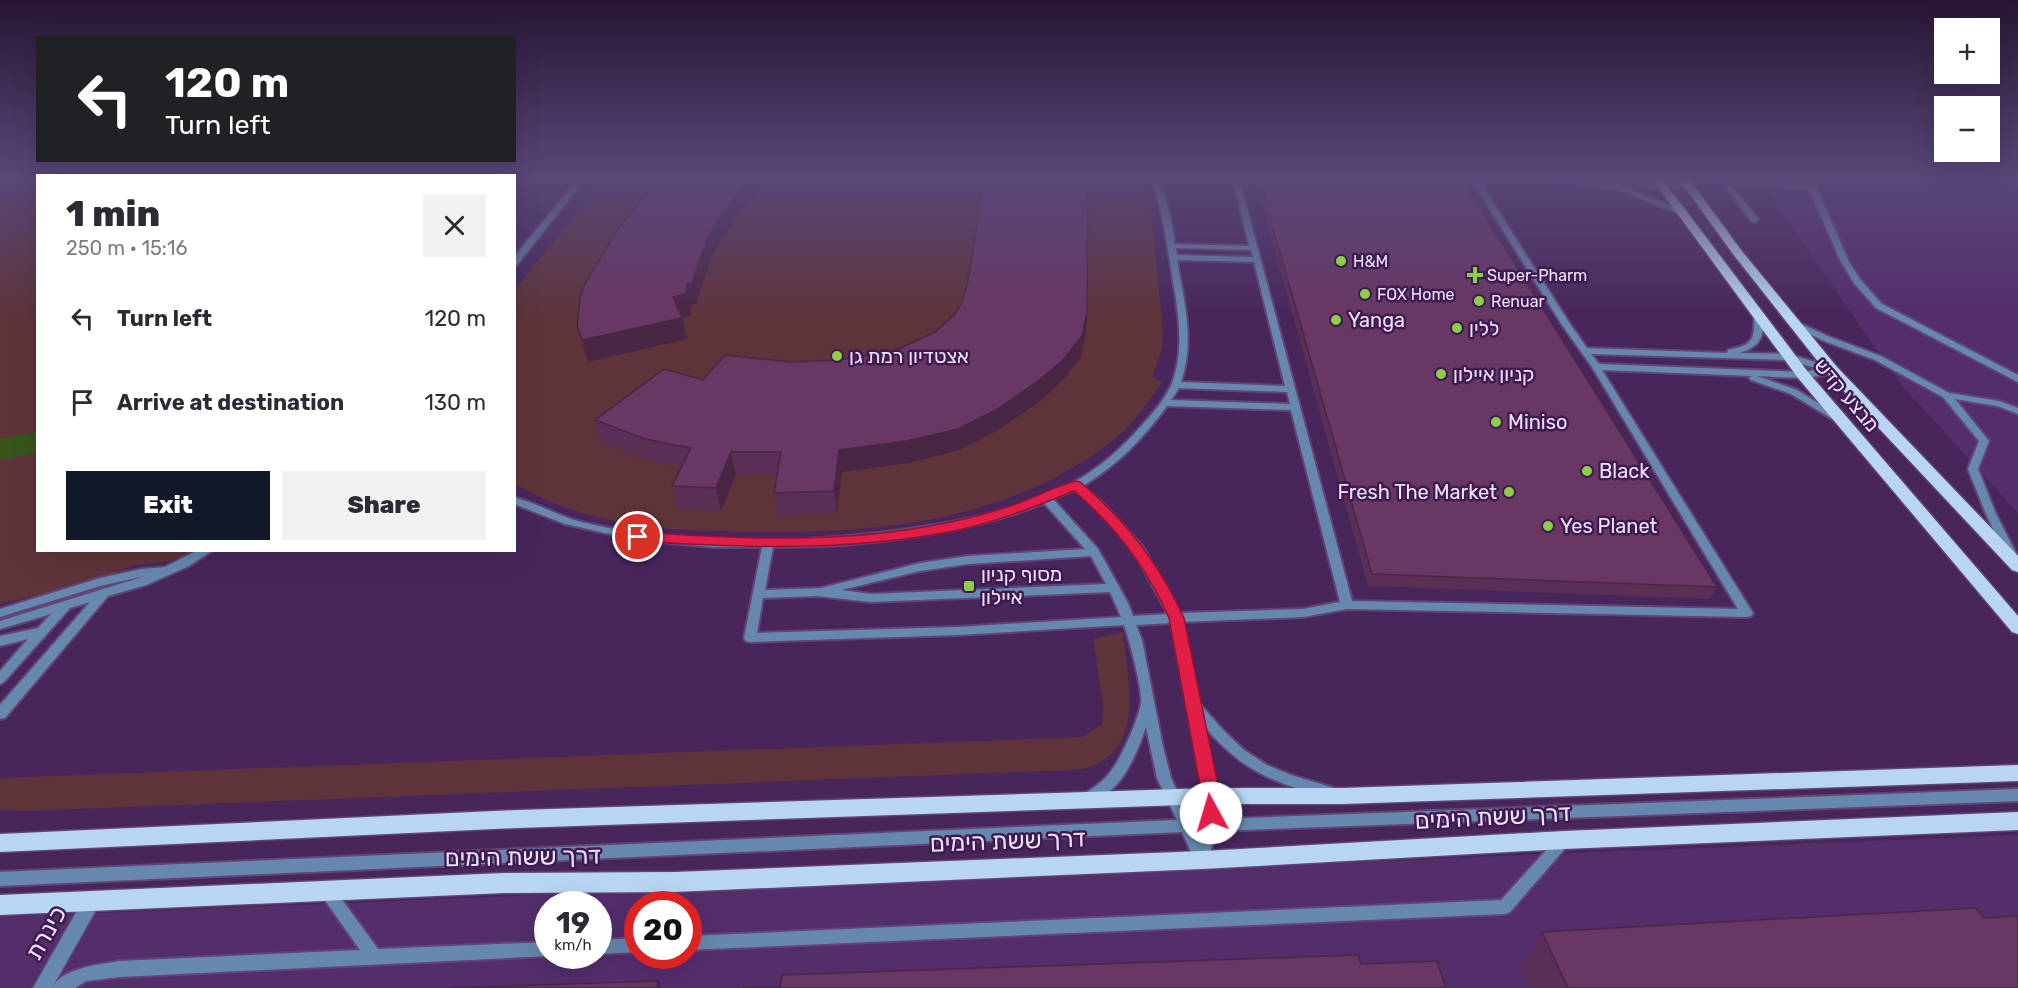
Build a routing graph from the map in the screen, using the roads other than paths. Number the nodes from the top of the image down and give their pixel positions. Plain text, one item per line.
1 (545, 225) edge
2 (1168, 225) edge
3 (1248, 225) edge
4 (1503, 225) edge
5 (1690, 225) edge
6 (1717, 225) edge
7 (1830, 225) edge
8 (1171, 246) junction
9 (1254, 248) junction
10 (1173, 257) junction
11 (1257, 260) junction
12 (516, 261) edge
13 (1758, 316) junction
14 (1795, 324) junction
15 (1586, 351) junction
16 (1712, 355) junction
17 (1788, 357) junction
18 (1596, 367) junction
19 (1832, 370) junction
20 (1728, 373) junction
21 (1803, 375) junction
22 (2018, 379) edge
23 (1176, 385) junction
24 (1291, 389) junction
25 (1946, 395) junction
26 (1164, 403) junction
27 (1296, 407) junction
28 (2018, 411) edge
29 (1842, 422) junction
30 (1076, 485) junction
31 (1046, 498) junction
32 (516, 501) edge
33 (768, 543) junction
34 (204, 552) edge
35 (1094, 552) junction
36 (2017, 565) edge
37 (174, 568) junction
38 (91, 584) junction
39 (1114, 588) junction
40 (817, 592) junction
41 (104, 593) junction
42 (758, 594) junction
43 (66, 605) junction
44 (1347, 605) junction
45 (0, 613) edge
46 (1176, 618) junction
47 (1129, 621) junction
48 (0, 625) edge
49 (2018, 628) edge
50 (41, 632) junction
51 (0, 641) edge
52 (0, 679) edge
53 (1147, 703) junction
54 (1193, 704) junction
55 (0, 714) edge
56 (2018, 773) edge
57 (2018, 795) edge
58 (1210, 796) junction
59 (1343, 796) junction
60 (1172, 798) junction
61 (1085, 800) junction
62 (2018, 821) edge
63 (1210, 825) junction
64 (1185, 827) junction
65 (1564, 840) junction
66 (0, 843) edge
67 (1202, 860) junction
68 (0, 879) edge
69 (327, 890) junction
70 (92, 901) junction
71 (0, 905) edge
72 (702, 942) edge
73 (534, 950) edge
74 (374, 957) junction
75 (42, 988) edge
76 (60, 988) edge

1 - 12 lane
2 - 8 lane
3 - 9 lane
4 - 15 lane
5 - 13 main road, מבצע קדש
6 - 14 main road, מבצע קדש
7 - 22 lane
8 - 9 lane
8 - 10 lane
9 - 11 lane
10 - 11 lane
10 - 23 lane
11 - 24 lane
13 - 16 lane
13 - 17 main road, מבצע קדש
14 - 19 main road, מבצע קדש
14 - 25 lane
15 - 16 lane
15 - 18 lane
16 - 17 lane
17 - 19 lane
17 - 21 main road, מבצע קדש
18 - 20 lane
18 - 44 lane
19 - 21 lane
19 - 36 main road, מבצע קדש
20 - 21 lane
20 - 29 lane
21 - 29 main road, מבצע קדש
23 - 24 lane
23 - 26 lane
24 - 27 lane
25 - 28 lane
25 - 36 lane
26 - 27 lane
26 - 30 lane
27 - 44 lane
29 - 49 main road, מבצע קדש
30 - 31 lane
30 - 46 lane
31 - 33 lane
31 - 35 lane
32 - 33 lane
33 - 42 lane
34 - 37 lane
35 - 39 lane
35 - 40 lane
37 - 38 lane
37 - 41 lane
38 - 41 lane
38 - 43 lane
38 - 45 lane
39 - 40 lane
39 - 47 lane
40 - 42 lane
41 - 43 lane
41 - 55 lane
42 - 47 lane
43 - 48 lane
43 - 50 lane
44 - 46 lane
46 - 47 lane
46 - 54 lane
47 - 53 lane
50 - 51 lane
50 - 52 lane
53 - 60 lane
53 - 61 lane
54 - 58 lane
54 - 59 lane
56 - 59 main road, דרך ששת הימים
57 - 63 lane, דרך ששת הימים
58 - 59 main road, דרך ששת הימים
58 - 60 main road, דרך ששת הימים
58 - 63 lane
60 - 61 main road, דרך ששת הימים
60 - 64 lane
61 - 66 main road, דרך ששת הימים
62 - 65 main road, דרך ששת הימים
63 - 64 lane, דרך ששת הימים
63 - 67 lane
64 - 67 lane
64 - 68 lane, דרך ששת הימים
65 - 67 main road, דרך ששת הימים
65 - 72 lane
67 - 69 main road, דרך ששת הימים
69 - 70 main road, דרך ששת הימים
69 - 74 lane
70 - 71 main road, דרך ששת הימים
70 - 75 street, כינרת
73 - 74 lane
74 - 76 lane

